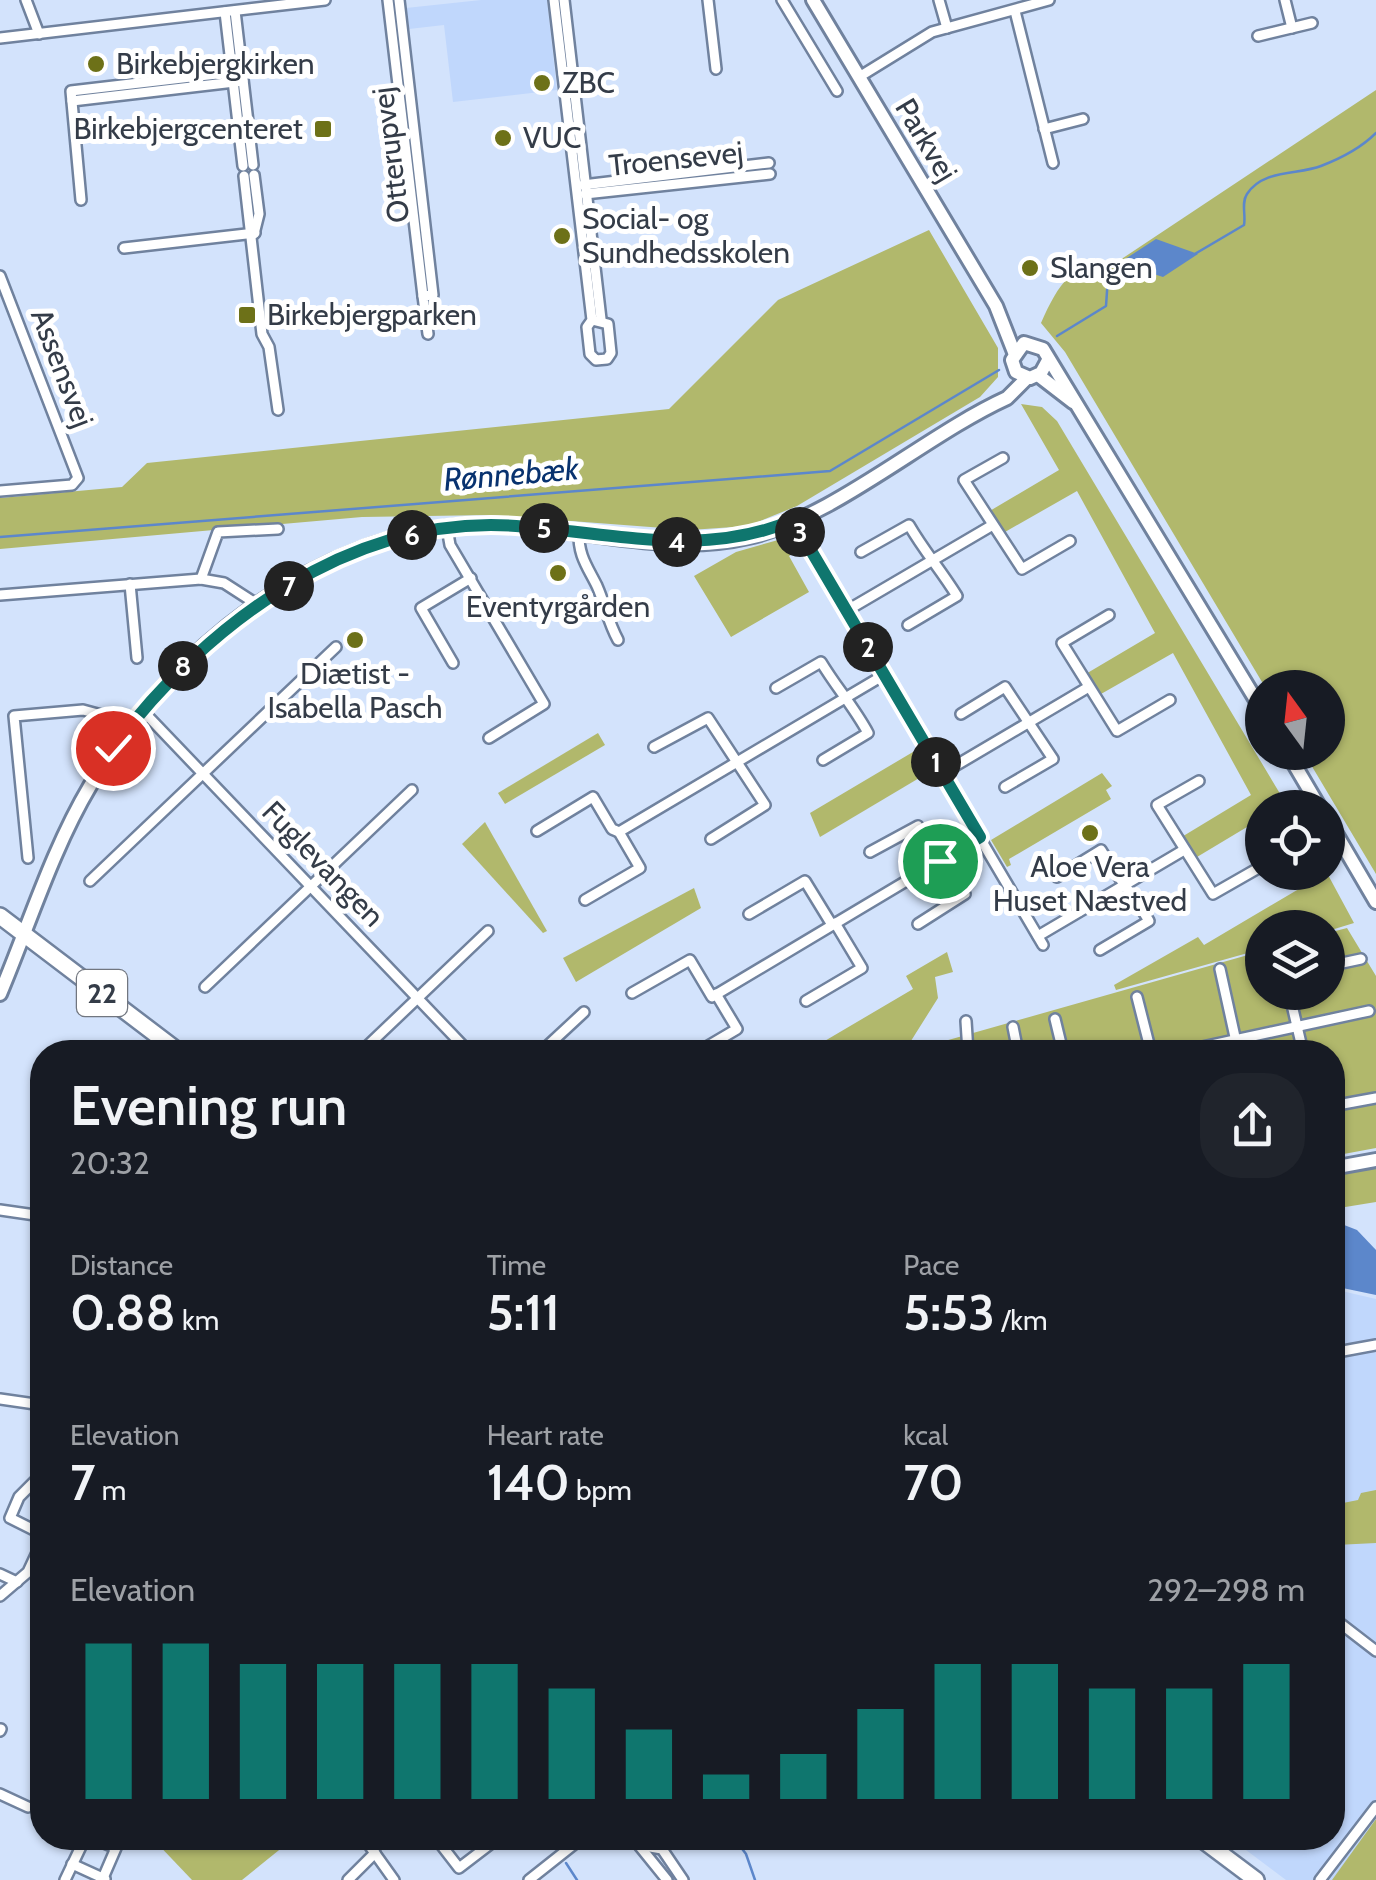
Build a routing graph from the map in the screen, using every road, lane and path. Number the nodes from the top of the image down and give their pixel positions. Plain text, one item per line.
1 (26, 0) edge
2 (325, 0) edge
3 (388, 0) edge
4 (398, 0) edge
5 (554, 0) edge
6 (564, 0) edge
7 (708, 0) edge
8 (782, 0) edge
9 (813, 0) edge
10 (939, 0) edge
11 (1049, 0) edge
12 (1285, 0) edge
13 (230, 11) junction
14 (1015, 11) junction
15 (1312, 23) dead end
16 (946, 28) junction
17 (1292, 28) junction
18 (39, 34) junction
19 (1258, 36) dead end
20 (0, 38) edge
21 (716, 68) dead end
22 (238, 77) junction
23 (859, 77) junction
24 (836, 91) dead end
25 (1084, 118) dead end
26 (1044, 129) junction
27 (1052, 163) dead end
28 (770, 168) dead end
29 (582, 190) junction
30 (82, 200) dead end
31 (252, 236) junction
32 (124, 248) dead end
33 (0, 276) edge
34 (428, 296) junction
35 (996, 306) junction
36 (597, 320) dead end
37 (428, 334) dead end
38 (1028, 342) junction
39 (1014, 352) junction
40 (1047, 362) junction
41 (1027, 375) junction
42 (1079, 407) junction
43 (278, 410) dead end
44 (1003, 458) dead end
45 (0, 492) edge
46 (793, 520) junction
47 (991, 526) junction
48 (447, 528) junction
49 (278, 529) dead end
50 (579, 532) junction
51 (1070, 541) dead end
52 (862, 552) dead end
53 (933, 560) junction
54 (470, 578) junction
55 (200, 579) junction
56 (130, 584) junction
57 (0, 595) edge
58 (258, 604) junction
59 (846, 611) junction
60 (1110, 615) dead end
61 (908, 625) dead end
62 (618, 640) dead end
63 (336, 647) dead end
64 (137, 658) dead end
65 (453, 663) dead end
66 (884, 675) junction
67 (1245, 682) edge
68 (776, 688) dead end
69 (1087, 688) junction
70 (845, 698) junction
71 (1170, 700) dead end
72 (142, 710) junction
73 (961, 714) dead end
74 (1029, 722) junction
75 (132, 723) junction
76 (489, 738) dead end
77 (654, 748) dead end
78 (824, 760) dead end
79 (737, 762) junction
80 (942, 773) junction
81 (203, 774) junction
82 (1199, 781) dead end
83 (1005, 787) dead end
84 (412, 790) dead end
85 (537, 831) dead end
86 (619, 832) junction
87 (980, 837) junction
88 (710, 839) dead end
89 (1345, 849) edge
90 (1184, 850) junction
91 (870, 852) dead end
92 (28, 858) dead end
93 (942, 860) junction
94 (1056, 876) dead end
95 (1245, 876) edge
96 (90, 881) dead end
97 (1125, 885) junction
98 (310, 886) junction
99 (585, 900) dead end
100 (1376, 902) edge
101 (749, 914) dead end
102 (0, 916) edge
103 (833, 924) junction
104 (918, 924) dead end
105 (488, 931) dead end
106 (24, 936) junction
107 (1100, 950) dead end
108 (1361, 959) dead end
109 (1345, 962) edge
110 (1220, 968) dead end
111 (206, 986) dead end
112 (632, 993) dead end
113 (0, 994) edge
114 (716, 994) junction
115 (1138, 997) dead end
116 (418, 999) junction
117 (806, 1001) dead end
118 (1293, 1010) edge
119 (584, 1012) dead end
120 (1369, 1012) dead end
121 (1055, 1019) dead end
122 (966, 1021) dead end
123 (1296, 1026) junction
124 (1013, 1027) dead end
125 (1236, 1037) junction
126 (163, 1040) edge
127 (374, 1040) edge
128 (457, 1040) edge
129 (553, 1040) edge
130 (718, 1040) edge
131 (967, 1040) edge
132 (1016, 1040) edge
133 (1059, 1040) edge
134 (1148, 1040) edge
135 (1225, 1040) edge
136 (1300, 1040) edge
137 (1376, 1098) edge
138 (1345, 1104) edge
139 (1376, 1160) edge
140 (1345, 1166) edge
141 (0, 1210) edge
142 (30, 1214) edge
143 (1376, 1345) edge
144 (1345, 1351) edge
145 (0, 1399) edge
146 (30, 1403) edge
147 (30, 1485) edge
148 (30, 1528) edge
149 (30, 1567) edge
150 (0, 1574) edge
151 (17, 1582) junction
152 (0, 1596) edge
153 (1345, 1628) edge
154 (1376, 1651) edge
155 (3, 1795) edge
156 (28, 1807) dead end
157 (1376, 1807) edge
158 (0, 1810) edge
159 (1345, 1847) edge
160 (81, 1850) edge
161 (115, 1850) edge
162 (373, 1850) edge
163 (445, 1850) edge
164 (482, 1850) edge
165 (567, 1850) edge
166 (643, 1850) edge
167 (663, 1850) edge
168 (1216, 1850) edge
169 (1343, 1850) edge
170 (375, 1853) junction
171 (72, 1864) junction
172 (105, 1879) edge
173 (66, 1880) edge
174 (348, 1880) edge
175 (394, 1880) edge
176 (529, 1880) edge
177 (667, 1880) edge
178 (682, 1880) edge
179 (1256, 1880) edge
180 (1320, 1880) edge

1 - 18 street
2 - 13 street
3 - 34 street, Otterupvej
4 - 34 street, Otterupvej
5 - 29 street, Troensevej
6 - 29 street, Troensevej
7 - 21 street
8 - 24 street
9 - 23 street, Parkvej
10 - 16 street
11 - 14 street
12 - 17 street
13 - 18 street
13 - 22 street
14 - 16 street
14 - 26 street
15 - 17 street
16 - 23 street
17 - 19 street
18 - 20 street
22 - 30 street
22 - 31 street
23 - 35 street, Parkvej
25 - 26 street
26 - 27 street
28 - 29 street, Troensevej
29 - 36 street, Troensevej
31 - 32 street
31 - 43 street
33 - 45 street, Assensvej
34 - 37 street, Otterupvej
35 - 38 street, Parkvej
35 - 39 street, Parkvej
38 - 39 street
38 - 40 street, Parkvej
39 - 41 street, Parkvej
40 - 41 street
40 - 42 street
41 - 42 street
41 - 46 street
42 - 67 street
44 - 47 street
46 - 50 street
46 - 59 street
47 - 51 street
47 - 53 street
48 - 50 street
48 - 54 street
48 - 58 street
49 - 55 street
50 - 62 street
52 - 53 street
53 - 59 street
53 - 61 street
54 - 65 street
54 - 76 street
55 - 56 street
55 - 58 street
56 - 57 street
56 - 64 street
58 - 72 street
59 - 66 street
60 - 69 street
63 - 81 street
66 - 70 street
66 - 80 street
68 - 70 street
69 - 71 street
69 - 74 street
70 - 78 street
70 - 79 street
72 - 75 street
72 - 81 street, Fuglevangen
73 - 74 street
74 - 80 street
74 - 83 street
75 - 92 street
75 - 106 street
77 - 79 street
79 - 86 street
79 - 88 street
80 - 87 street
81 - 96 street
81 - 98 street, Fuglevangen
82 - 90 street
84 - 98 street
85 - 86 street
86 - 99 street
87 - 93 street
87 - 97 street
89 - 100 street
90 - 95 street
90 - 97 street
91 - 93 street
93 - 103 street
93 - 104 street
94 - 97 street
97 - 107 street
98 - 111 street
98 - 116 street, Fuglevangen
101 - 103 street
102 - 106 main road, 22
103 - 114 street
103 - 117 street
105 - 116 street
106 - 113 street
106 - 126 main road, 22
108 - 109 street
110 - 125 street
112 - 114 street
114 - 130 street
115 - 134 street
116 - 127 street
116 - 128 street, Fuglevangen
118 - 123 street
119 - 129 street
120 - 123 street
121 - 133 street
122 - 131 street
123 - 125 street
123 - 136 street
124 - 132 street
125 - 135 street
137 - 138 street
139 - 140 street
141 - 142 street
143 - 144 street
145 - 146 street
147 - 148 street
149 - 151 street
150 - 151 street
151 - 152 street
153 - 154 street
155 - 156 street
155 - 158 street
157 - 159 street
160 - 171 street
161 - 172 street
162 - 170 street
163 - 164 street
165 - 176 street
166 - 177 street
167 - 178 street
168 - 179 main road
169 - 180 street
170 - 174 street
170 - 175 street
171 - 172 street
171 - 173 street

